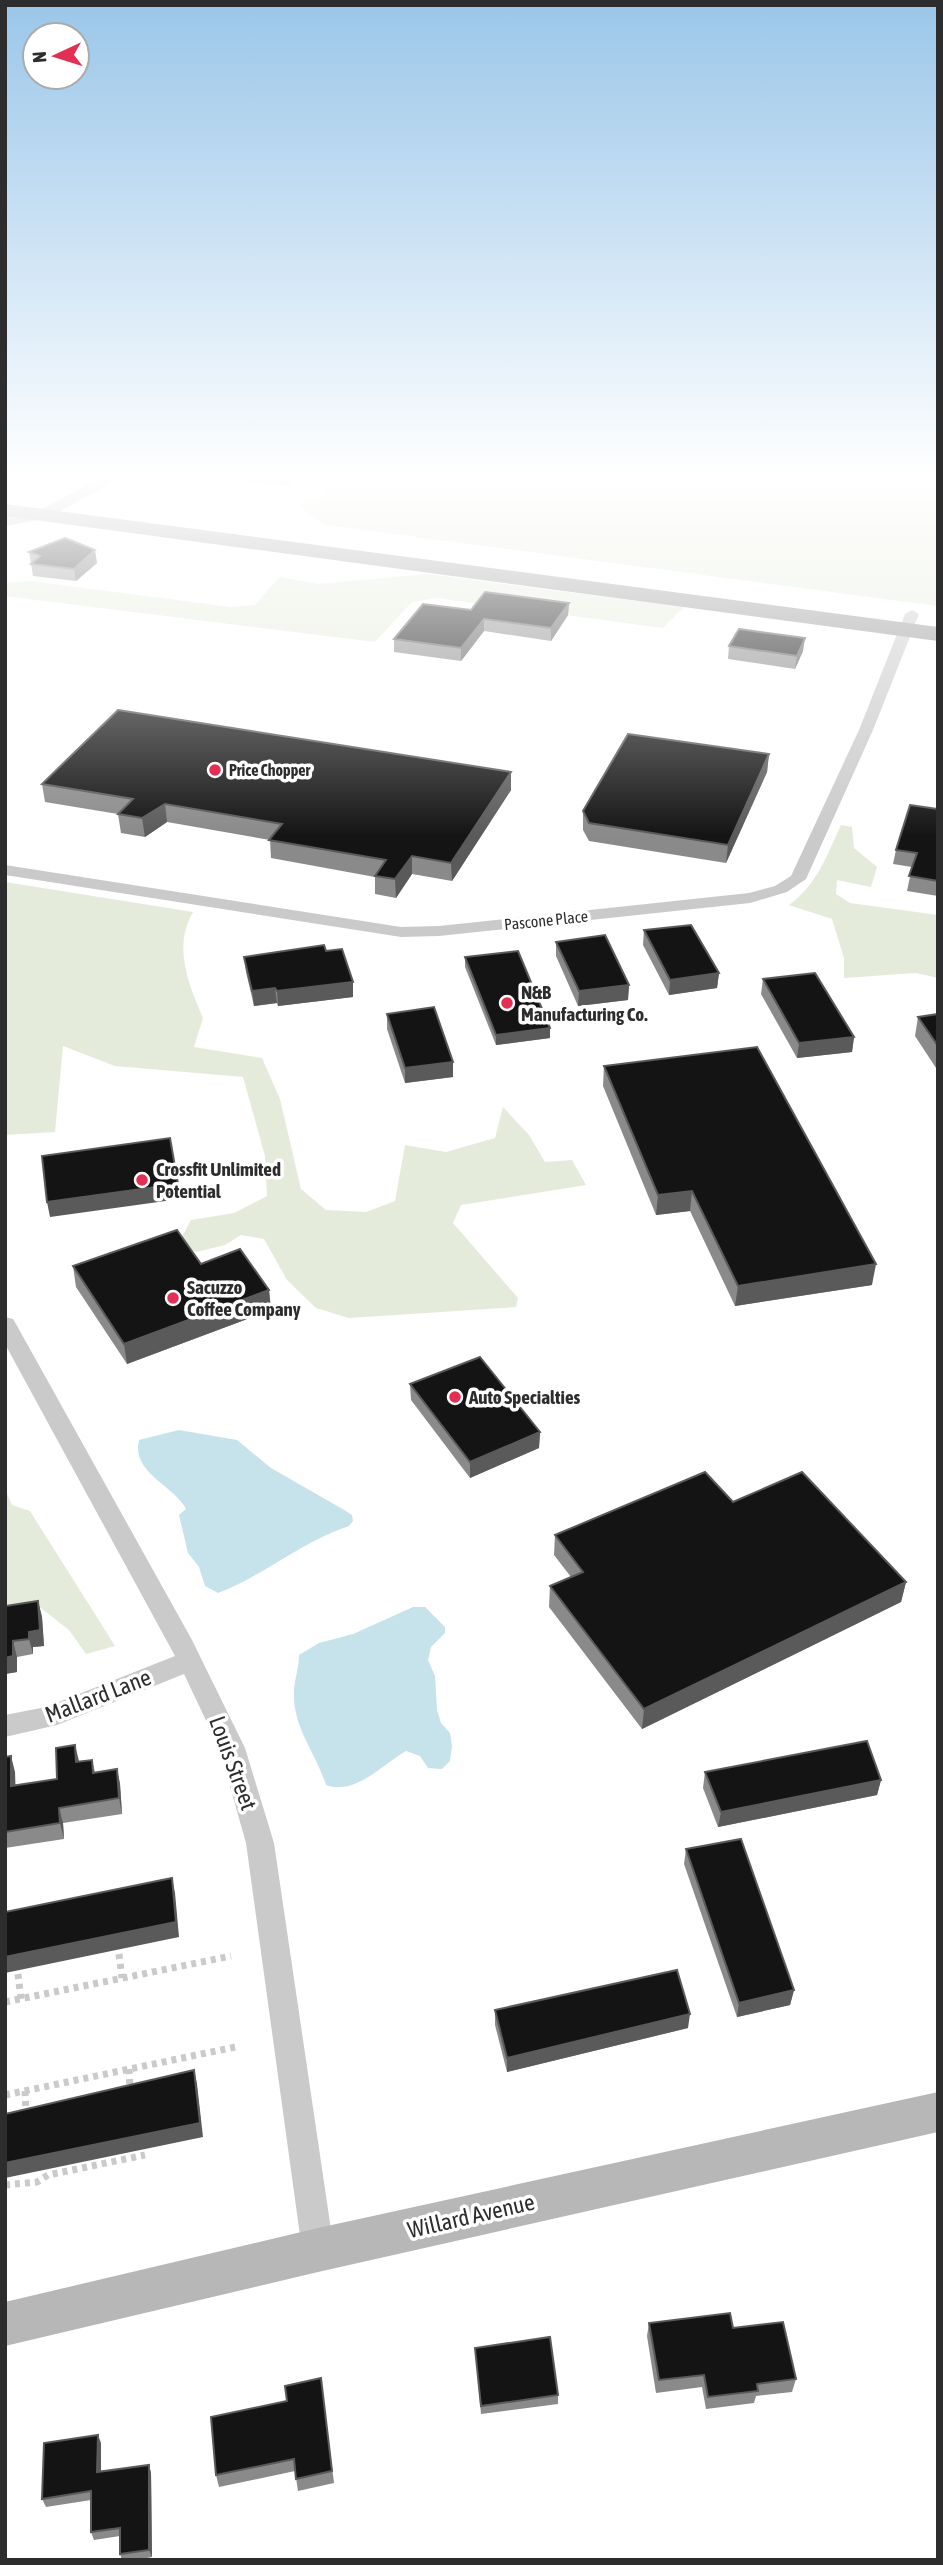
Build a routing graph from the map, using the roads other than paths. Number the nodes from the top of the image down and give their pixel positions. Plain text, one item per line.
1 (705, 597) edge
2 (731, 597) edge
3 (938, 618) edge
4 (910, 622) junction
5 (938, 634) edge
6 (5, 870) edge
7 (8, 1335) edge
8 (190, 1661) junction
9 (5, 1726) edge
10 (938, 2112) edge
11 (318, 2250) junction
12 (5, 2324) edge

1 - 4 highway
2 - 4 highway
3 - 4 highway
4 - 5 highway
4 - 6 street, Pascone Place
7 - 8 street, Louis Street
8 - 9 street, Mallard Lane
8 - 11 street, Louis Street
10 - 11 main road, Willard Avenue
11 - 12 main road, Willard Avenue

